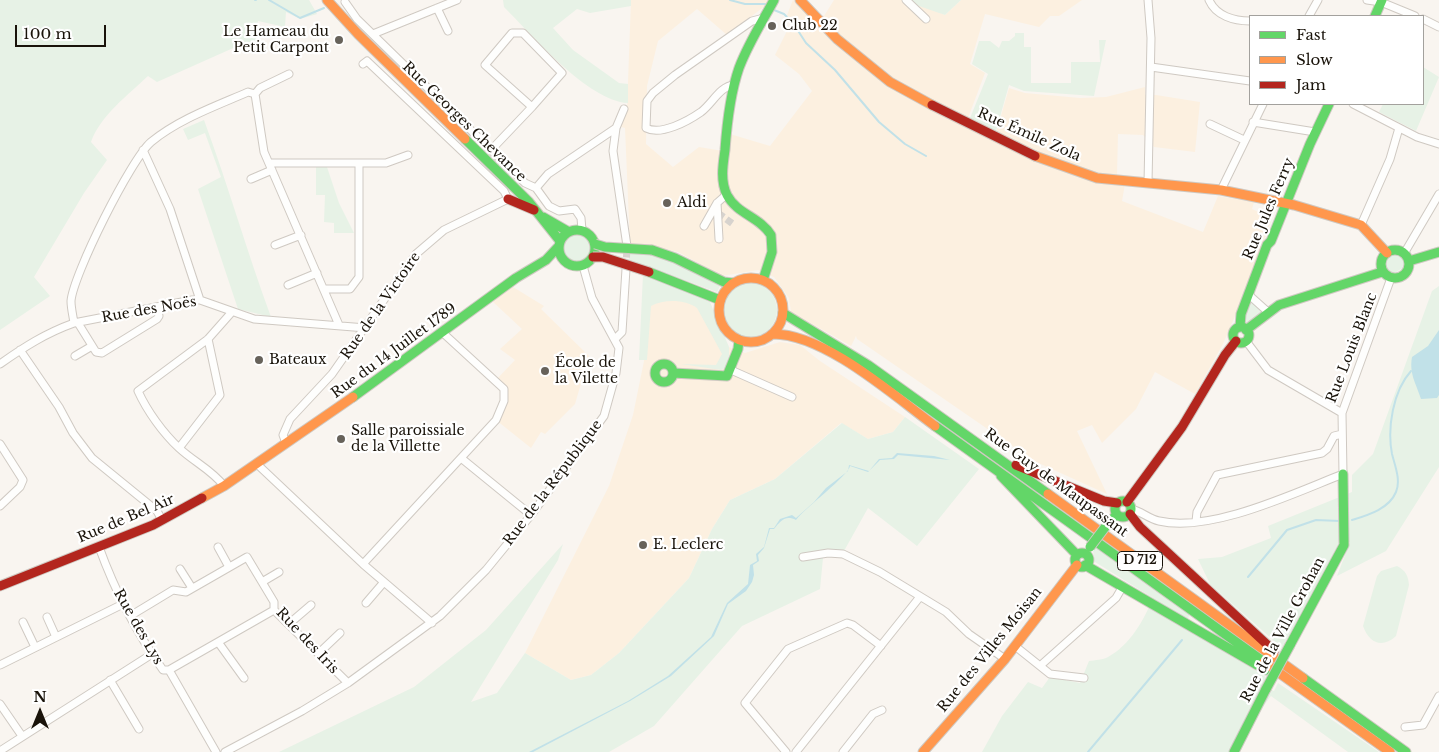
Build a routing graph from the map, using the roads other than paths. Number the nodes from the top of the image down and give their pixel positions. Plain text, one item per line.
1 (458, 0) edge
2 (774, 0) edge
3 (800, 0) edge
4 (906, 0) edge
5 (1148, 0) edge
6 (1209, 0) edge
7 (1318, 0) edge
8 (1367, 0) edge
9 (1381, 1) edge
10 (346, 2) dead end
11 (332, 3) edge
12 (437, 8) junction
13 (766, 14) junction
14 (1310, 15) edge
15 (1375, 15) edge
16 (1413, 15) edge
17 (926, 19) dead end
18 (1424, 20) edge
19 (1249, 21) edge
20 (1439, 26) edge
21 (448, 31) dead end
22 (373, 34) junction
23 (363, 64) dead end
24 (1150, 67) junction
25 (288, 74) dead end
26 (1249, 81) edge
27 (734, 85) junction
28 (255, 94) junction
29 (1262, 105) edge
30 (1328, 105) edge
31 (1355, 105) edge
32 (532, 106) junction
33 (624, 109) dead end
34 (1253, 122) junction
35 (1210, 124) dead end
36 (616, 128) junction
37 (1399, 128) junction
38 (1315, 132) junction
39 (1244, 140) junction
40 (1439, 144) edge
41 (143, 150) junction
42 (491, 150) junction
43 (408, 155) dead end
44 (359, 163) junction
45 (270, 166) junction
46 (251, 180) dead end
47 (1148, 183) junction
48 (536, 188) junction
49 (1221, 190) junction
50 (1439, 194) edge
51 (726, 195) junction
52 (508, 199) junction
53 (717, 203) junction
54 (1285, 203) junction
55 (539, 214) junction
56 (1361, 225) junction
57 (704, 226) dead end
58 (582, 230) junction
59 (569, 232) junction
60 (301, 235) junction
61 (719, 239) dead end
62 (559, 243) junction
63 (595, 244) junction
64 (275, 245) dead end
65 (627, 246) tunnel mouth
66 (1405, 252) junction
67 (1439, 252) edge
68 (1387, 253) junction
69 (593, 257) junction
70 (546, 260) junction
71 (563, 260) junction
72 (1410, 261) junction
73 (583, 266) junction
74 (626, 268) tunnel mouth
75 (1382, 272) junction
76 (317, 273) junction
77 (1391, 278) junction
78 (763, 280) junction
79 (733, 283) junction
80 (288, 286) dead end
81 (324, 289) junction
82 (1249, 295) junction
83 (200, 300) junction
84 (720, 300) junction
85 (157, 307) junction
86 (1268, 312) junction
87 (232, 313) junction
88 (783, 313) junction
89 (76, 323) junction
90 (339, 325) junction
91 (366, 328) junction
92 (1243, 328) junction
93 (443, 332) junction
94 (773, 334) junction
95 (208, 339) junction
96 (615, 339) junction
97 (738, 340) junction
98 (1241, 340) junction
99 (92, 346) junction
100 (20, 350) junction
101 (75, 356) dead end
102 (0, 364) edge
103 (731, 370) junction
104 (673, 373) dead end
105 (792, 397) dead end
106 (1342, 413) junction
107 (1342, 434) junction
108 (286, 443) junction
109 (0, 444) edge
110 (978, 444) junction
111 (179, 448) junction
112 (461, 458) junction
113 (258, 465) junction
114 (997, 468) junction
115 (1343, 474) junction
116 (224, 486) junction
117 (0, 506) edge
118 (1126, 507) junction
119 (531, 515) junction
120 (1345, 518) joint
121 (162, 520) junction
122 (1196, 521) junction
123 (99, 547) junction
124 (218, 547) dead end
125 (803, 557) dead end
126 (1083, 557) junction
127 (363, 564) junction
128 (229, 567) junction
129 (180, 569) dead end
130 (278, 572) dead end
131 (262, 582) junction
132 (384, 582) junction
133 (0, 586) edge
134 (1123, 586) junction
135 (192, 588) junction
136 (919, 598) junction
137 (366, 603) dead end
138 (122, 604) junction
139 (311, 605) dead end
140 (274, 610) junction
141 (130, 616) junction
142 (47, 617) dead end
143 (23, 622) dead end
144 (290, 623) junction
145 (432, 623) junction
146 (340, 633) dead end
147 (56, 637) junction
148 (218, 642) junction
149 (881, 646) junction
150 (1015, 646) junction
151 (36, 647) junction
152 (319, 653) junction
153 (152, 654) junction
154 (1005, 659) junction
155 (0, 665) edge
156 (1041, 666) junction
157 (169, 670) junction
158 (244, 678) dead end
159 (1084, 678) dead end
160 (1302, 678) junction
161 (110, 680) junction
162 (348, 683) junction
163 (1439, 696) edge
164 (1318, 700) junction
165 (0, 704) edge
166 (882, 710) dead end
167 (1404, 727) dead end
168 (139, 729) dead end
169 (22, 736) junction
170 (0, 751) edge
171 (216, 752) edge
172 (225, 752) edge
173 (786, 752) edge
174 (796, 752) edge
175 (843, 752) edge
176 (923, 752) edge
177 (1234, 752) edge
178 (1390, 752) edge
179 (1406, 752) edge

1 - 12 street
2 - 13 main road
3 - 47 main road, Rue Émile Zola
4 - 17 street
5 - 24 street
6 - 19 street
7 - 14 street
8 - 9 street
9 - 15 main road
9 - 16 street
10 - 22 street, Rue Georges Chevance
11 - 55 main road
12 - 21 street
12 - 22 street
13 - 27 main road
13 - 27 street
18 - 20 street
22 - 42 street, Rue Georges Chevance
23 - 52 street, Rue Georges Chevance
24 - 26 street
24 - 47 street
25 - 28 street
27 - 51 main road
28 - 41 street
28 - 45 street
29 - 34 street
30 - 38 main road, Rue Jules Ferry
31 - 37 street
32 - 32 street
32 - 42 street
33 - 36 street
34 - 38 street
34 - 39 street
35 - 39 street
36 - 48 street
36 - 65 street
37 - 40 street
37 - 56 street
38 - 54 main road, Rue Jules Ferry
39 - 49 street
41 - 83 street
41 - 89 street
42 - 48 street, Rue Georges Chevance
43 - 44 street
44 - 45 street
44 - 81 street
45 - 46 street
45 - 60 street
47 - 49 main road, Rue Émile Zola
48 - 58 street, Rue Georges Chevance
49 - 54 main road, Rue Émile Zola
50 - 66 street
51 - 53 street
51 - 78 main road
52 - 55 main road
52 - 91 street, Rue de la Victoire
53 - 57 street
53 - 61 street
54 - 56 main road, Rue Émile Zola
54 - 82 main road, Rue Jules Ferry
55 - 59 main road
55 - 62 main road
56 - 68 main road
58 - 59 main road
58 - 63 main road
59 - 62 main road
60 - 64 street
60 - 76 street
62 - 70 main road, Rue du 14 Juillet 1789
62 - 71 main road
63 - 69 main road
63 - 79 main road, bridge
66 - 68 main road
66 - 72 main road
67 - 72 main road
68 - 75 main road
69 - 73 main road
69 - 84 main road, bridge
70 - 71 main road
70 - 93 main road, Rue du 14 Juillet 1789
71 - 73 main road
72 - 77 main road
73 - 96 street, Rue de la République
74 - 96 street
75 - 77 main road
75 - 86 main road
76 - 80 street
76 - 81 street
77 - 106 street, Rue Louis Blanc
78 - 79 main road
78 - 88 main road
79 - 84 main road
81 - 90 street
82 - 86 street
82 - 92 main road, Rue Jules Ferry
83 - 85 street, Rue des Noës
83 - 87 street, Rue des Noës
84 - 97 main road
85 - 89 street, Rue des Noës
85 - 99 street
86 - 92 main road
87 - 90 street, Rue des Noës
87 - 95 street
88 - 94 main road
88 - 110 main road, Rue Guy de Maupassant / D 712
89 - 99 street
89 - 100 street, Rue des Noës
90 - 91 street, Rue des Noës
91 - 108 street, Rue de la Victoire
92 - 98 main road, Rue Jules Ferry
92 - 98 main road, Rue Jules Ferry
93 - 108 main road, Rue du 14 Juillet 1789
93 - 112 street
94 - 97 main road
94 - 114 main road, Rue Guy de Maupassant / D 712
95 - 111 street
95 - 111 street
96 - 119 street, Rue de la République
97 - 103 main road
98 - 106 street
98 - 118 main road, Rue Jules Ferry
99 - 101 street
100 - 102 street, Rue des Noës
100 - 121 street
103 - 104 main road
103 - 105 street
106 - 107 street, Rue Louis Blanc
107 - 115 street, Rue Louis Blanc
107 - 122 street
108 - 113 main road, Rue du 14 Juillet 1789
109 - 117 street
110 - 118 main road
110 - 160 main road, Rue Guy de Maupassant / D 712
111 - 116 street
112 - 119 street
112 - 127 street
113 - 116 main road, Rue de Bel Air
113 - 127 street
114 - 126 main road
114 - 164 main road, Rue Guy de Maupassant / D 712
115 - 120 main road, Rue Louis Blanc
115 - 122 street
116 - 121 main road, Rue de Bel Air
118 - 122 street
118 - 126 main road, Rue des Villes Moisan, bridge
118 - 160 main road
119 - 145 street, Rue de la République
120 - 177 main road, Rue de la Ville Grohan, bridge
121 - 123 main road, Rue de Bel Air
123 - 133 main road, Rue de Bel Air
123 - 138 street, Rue des Lys
124 - 128 street
125 - 136 street
126 - 134 main road
126 - 150 main road, Rue des Villes Moisan
127 - 132 street
128 - 131 street, Rue des Iris
128 - 135 street, Rue des Iris
129 - 135 street
130 - 131 street
131 - 140 street, Rue des Iris
132 - 137 street
132 - 145 street
134 - 156 street
134 - 164 main road
135 - 141 street, Rue des Iris
136 - 149 street
136 - 154 street
138 - 141 street, Rue des Lys
138 - 147 street
139 - 144 street
140 - 144 street, Rue des Iris
140 - 148 street
141 - 153 street, Rue des Lys
142 - 147 street
143 - 151 street
144 - 152 street, Rue des Iris
145 - 162 street, Rue de la République
146 - 152 street
147 - 151 street
148 - 157 street
148 - 158 street
149 - 173 street
149 - 174 street
150 - 154 main road, Rue des Villes Moisan
150 - 156 street
151 - 155 street
152 - 162 street, Rue des Iris
153 - 157 street, Rue des Lys
153 - 161 street
154 - 176 main road, Rue des Villes Moisan
156 - 159 street
157 - 171 street, Rue des Lys
160 - 179 main road, Rue Guy de Maupassant / D 712
161 - 168 street
161 - 169 street
162 - 172 street, Rue de la République
163 - 167 street
164 - 178 main road, Rue Guy de Maupassant / D 712
165 - 169 street
166 - 175 street
169 - 170 street

